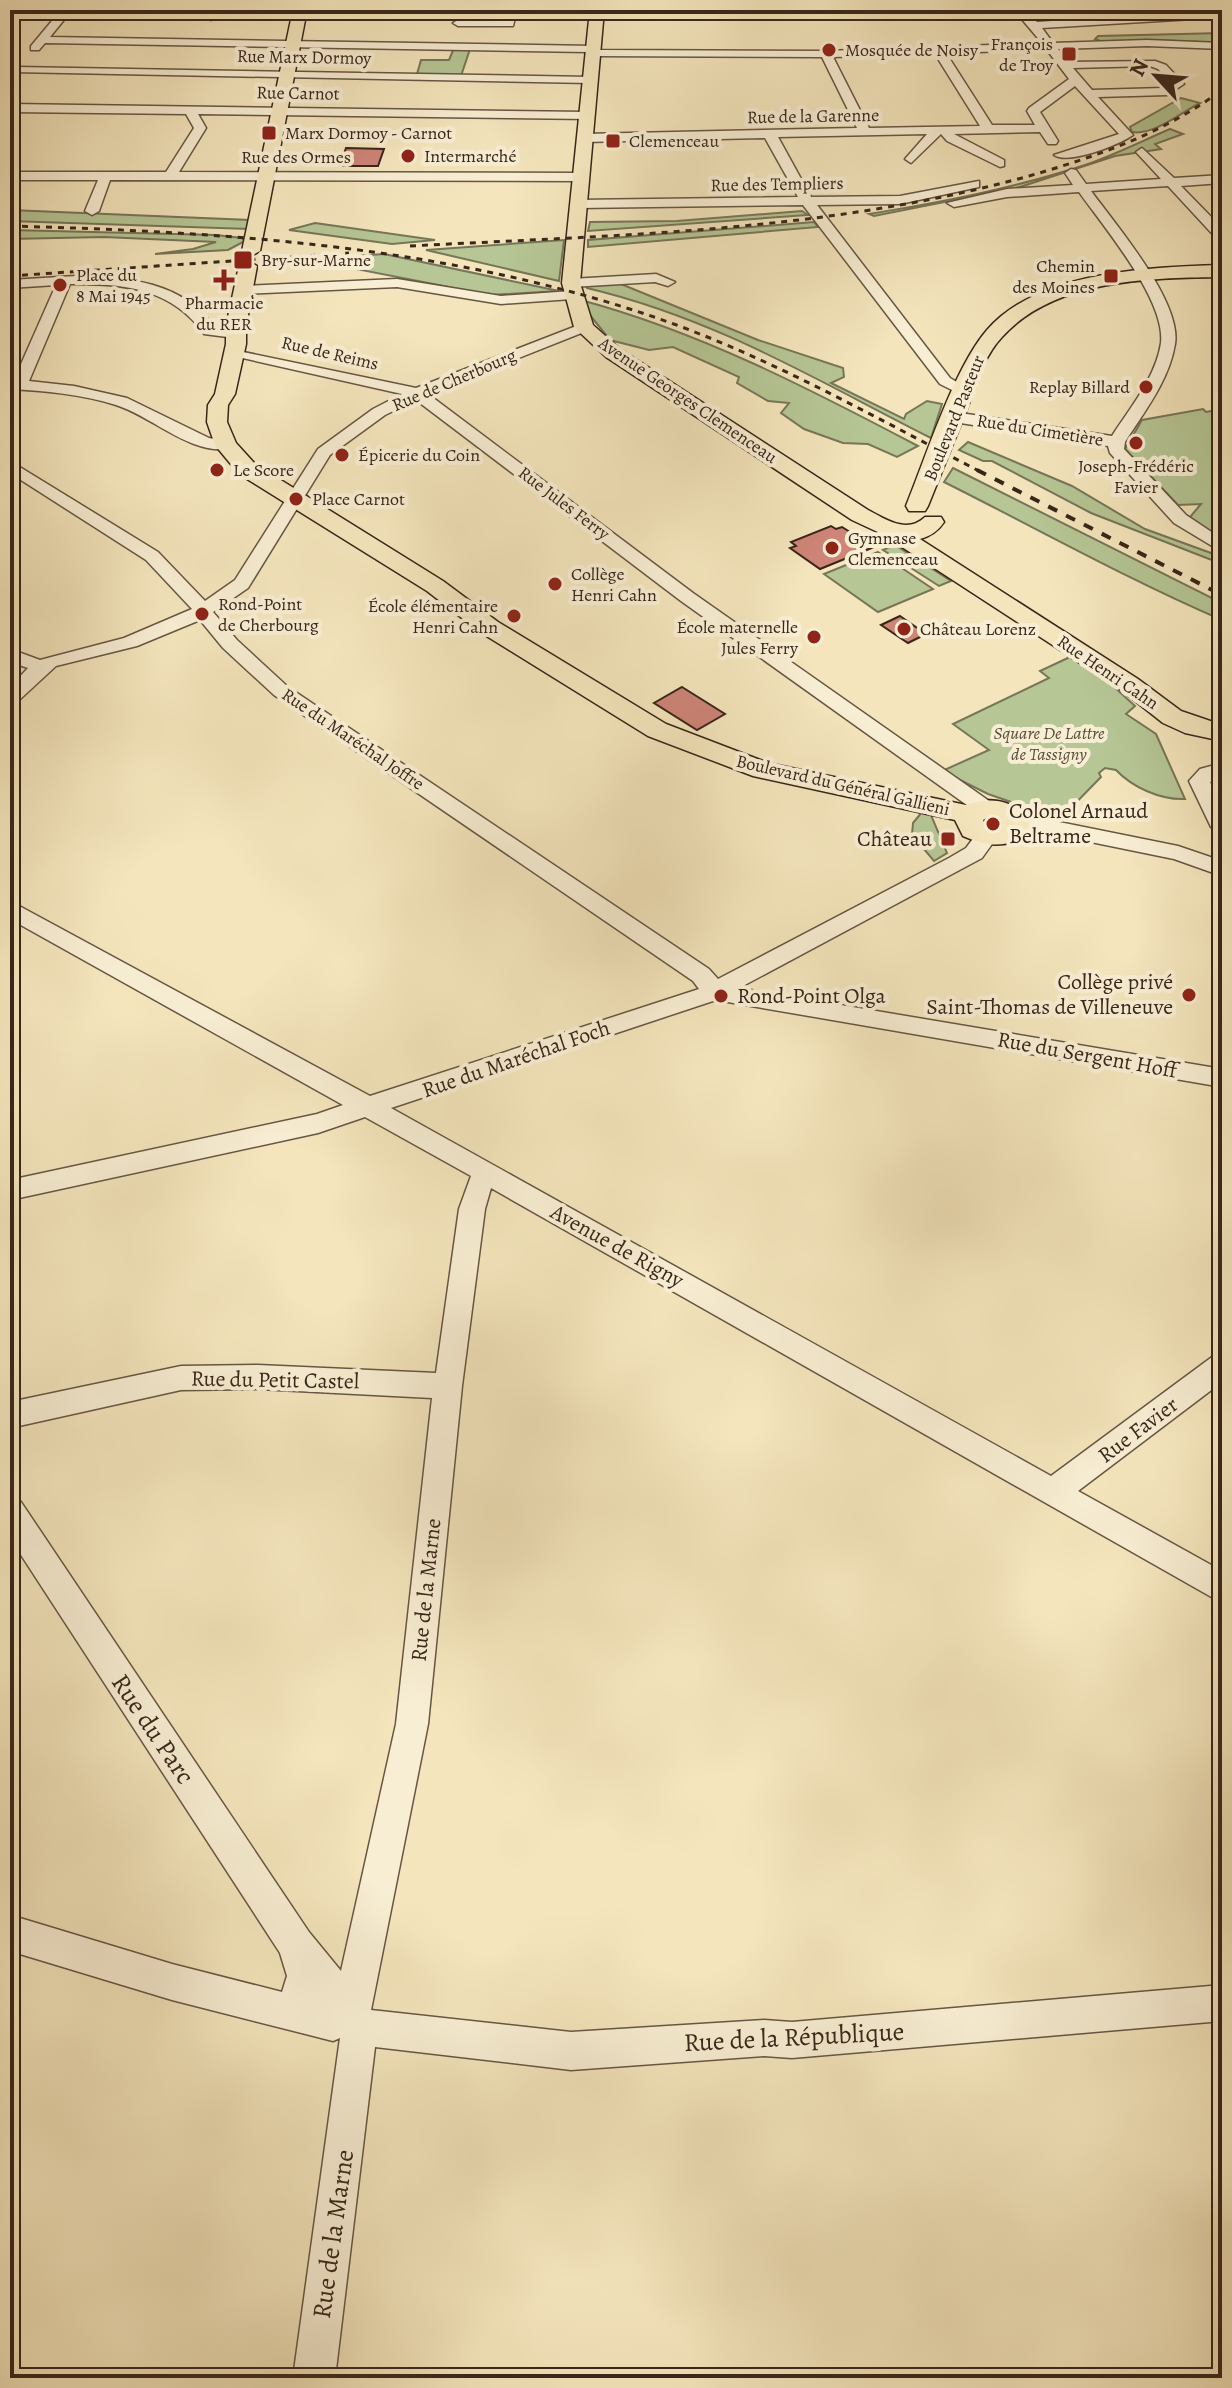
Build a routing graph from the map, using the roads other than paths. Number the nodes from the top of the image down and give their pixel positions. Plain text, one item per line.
1 (67, 10) edge
2 (300, 10) edge
3 (462, 10) edge
4 (512, 10) edge
5 (597, 10) edge
6 (882, 10) edge
7 (900, 10) edge
8 (1019, 10) edge
9 (1214, 12) edge
10 (1034, 25) junction
11 (41, 40) junction
12 (294, 44) junction
13 (1222, 46) edge
14 (458, 47) junction
15 (1050, 47) junction
16 (593, 51) junction
17 (939, 51) junction
18 (826, 54) junction
19 (1065, 65) junction
20 (14, 74) edge
21 (288, 75) junction
22 (448, 78) junction
23 (590, 80) junction
24 (1076, 80) junction
25 (1091, 94) junction
26 (10, 108) edge
27 (190, 110) junction
28 (280, 111) junction
29 (586, 116) junction
30 (1044, 128) junction
31 (989, 130) junction
32 (939, 131) junction
33 (865, 132) junction
34 (770, 135) junction
35 (584, 138) junction
36 (1142, 152) dead end
37 (911, 159) dead end
38 (1000, 163) dead end
39 (1065, 163) junction
40 (266, 174) junction
41 (106, 175) junction
42 (171, 175) junction
43 (10, 176) edge
44 (582, 177) junction
45 (1222, 179) edge
46 (1170, 181) junction
47 (974, 184) dead end
48 (1080, 187) junction
49 (807, 201) junction
50 (578, 204) junction
51 (92, 211) dead end
52 (915, 211) dead end
53 (1222, 236) edge
54 (1222, 273) edge
55 (1147, 277) junction
56 (64, 282) junction
57 (668, 282) dead end
58 (10, 284) edge
59 (572, 289) junction
60 (244, 290) junction
61 (584, 327) junction
62 (238, 350) junction
63 (15, 384) edge
64 (964, 391) junction
65 (417, 393) junction
66 (954, 417) junction
67 (184, 430) junction
68 (222, 433) junction
69 (1117, 442) junction
70 (10, 466) edge
71 (294, 500) junction
72 (925, 514) junction
73 (885, 520) junction
74 (1222, 547) edge
75 (959, 574) junction
76 (202, 612) junction
77 (10, 655) edge
78 (42, 667) junction
79 (10, 698) edge
80 (1222, 733) edge
81 (1222, 769) edge
82 (980, 820) junction
83 (1015, 820) joint
84 (1222, 828) edge
85 (1178, 853) junction
86 (1222, 869) edge
87 (10, 909) edge
88 (715, 992) junction
89 (1222, 1078) edge
90 (370, 1108) junction
91 (487, 1173) junction
92 (10, 1190) edge
93 (1222, 1366) edge
94 (448, 1386) junction
95 (10, 1415) edge
96 (1053, 1492) junction
97 (10, 1512) edge
98 (1222, 1588) edge
99 (10, 1933) edge
100 (296, 1945) junction
101 (1222, 2003) edge
102 (294, 2014) junction
103 (351, 2021) junction
104 (314, 2378) edge

1 - 11 street
2 - 12 main road
3 - 4 street
5 - 16 main road, Avenue Georges Clemenceau
6 - 7 street
8 - 10 street
9 - 10 street
10 - 15 street
11 - 12 street
11 - 20 street
12 - 14 street
12 - 21 main road
13 - 15 street
14 - 16 street
14 - 22 street
15 - 17 street
15 - 19 street
16 - 18 street
16 - 23 main road, Avenue Georges Clemenceau
17 - 18 street
17 - 31 street
18 - 33 street
19 - 24 street
19 - 25 street
20 - 21 street, Rue Marx Dormoy
21 - 22 street, Rue Marx Dormoy
21 - 28 main road
22 - 23 street, Rue Marx Dormoy
23 - 29 main road, Avenue Georges Clemenceau
24 - 25 street
24 - 30 street
25 - 39 street
26 - 27 street, Rue Carnot
27 - 28 street, Rue Carnot
27 - 42 street
28 - 29 street, Rue Carnot
28 - 40 main road
29 - 35 main road, Avenue Georges Clemenceau
30 - 31 street, Rue de la Garenne
30 - 39 street
31 - 32 street, Rue de la Garenne
32 - 33 street, Rue de la Garenne
32 - 37 street
32 - 38 street
33 - 34 street, Rue de la Garenne
34 - 35 street, Rue de la Garenne
34 - 49 street
35 - 44 main road, Avenue Georges Clemenceau
36 - 46 street
39 - 48 street
40 - 42 street, Rue des Ormes
40 - 44 street, Rue des Ormes
40 - 60 main road
41 - 42 street, Rue des Ormes
41 - 43 street, Rue des Ormes
41 - 51 street
44 - 50 main road, Avenue Georges Clemenceau
45 - 46 street
46 - 48 street
46 - 53 street
47 - 49 street, Rue des Templiers
48 - 52 street
48 - 55 street
49 - 50 street, Rue des Templiers
49 - 64 street
50 - 59 main road, Avenue Georges Clemenceau
54 - 55 main road, Boulevard Pasteur
55 - 64 main road, Boulevard Pasteur
55 - 69 street
56 - 58 street, Rue de Reims
56 - 62 street, Rue de Reims
56 - 63 street
57 - 59 street
59 - 60 street
59 - 61 main road, Avenue Georges Clemenceau
60 - 62 main road
61 - 65 street, Rue de Cherbourg
61 - 73 main road, Avenue Georges Clemenceau
62 - 65 street, Rue de Reims
62 - 68 main road
63 - 67 street
64 - 66 main road, Boulevard Pasteur
65 - 71 street, Rue de Cherbourg
65 - 82 street, Rue Jules Ferry
66 - 69 street, Rue du Cimetière
66 - 72 main road, Boulevard Pasteur
67 - 68 street
67 - 68 street
68 - 71 main road, Boulevard du Général Gallieni
69 - 74 street, Rue du Cimetière
70 - 76 street, Rue du Maréchal Joffre
71 - 76 street, Rue de Cherbourg
71 - 82 main road, Boulevard du Général Gallieni
72 - 73 main road
72 - 75 main road
73 - 75 main road, Avenue Georges Clemenceau
75 - 80 main road, Rue Henri Cahn
76 - 78 street, Rue de Cherbourg
76 - 88 street, Rue du Maréchal Joffre
77 - 78 street
78 - 79 street
81 - 84 street
82 - 83 main road
82 - 88 street, Rue du Maréchal Foch
83 - 85 street
84 - 85 street
85 - 86 street
87 - 90 street, Avenue de Rigny
88 - 89 street, Rue du Sergent Hoff
88 - 90 street, Rue du Maréchal Foch
90 - 91 street, Avenue de Rigny
90 - 92 street, Rue du Maréchal Foch
91 - 94 street, Rue de la Marne
91 - 96 street, Avenue de Rigny
93 - 96 street, Rue Favier
94 - 95 street, Rue du Petit Castel
94 - 103 street, Rue de la Marne
96 - 98 street, Avenue de Rigny
97 - 100 street, Rue du Parc
99 - 102 street, Rue de la République
100 - 102 street, Rue du Parc
100 - 103 street, Rue du Parc
101 - 103 street, Rue de la République
102 - 103 street, Rue de la République
103 - 104 street, Rue de la Marne

